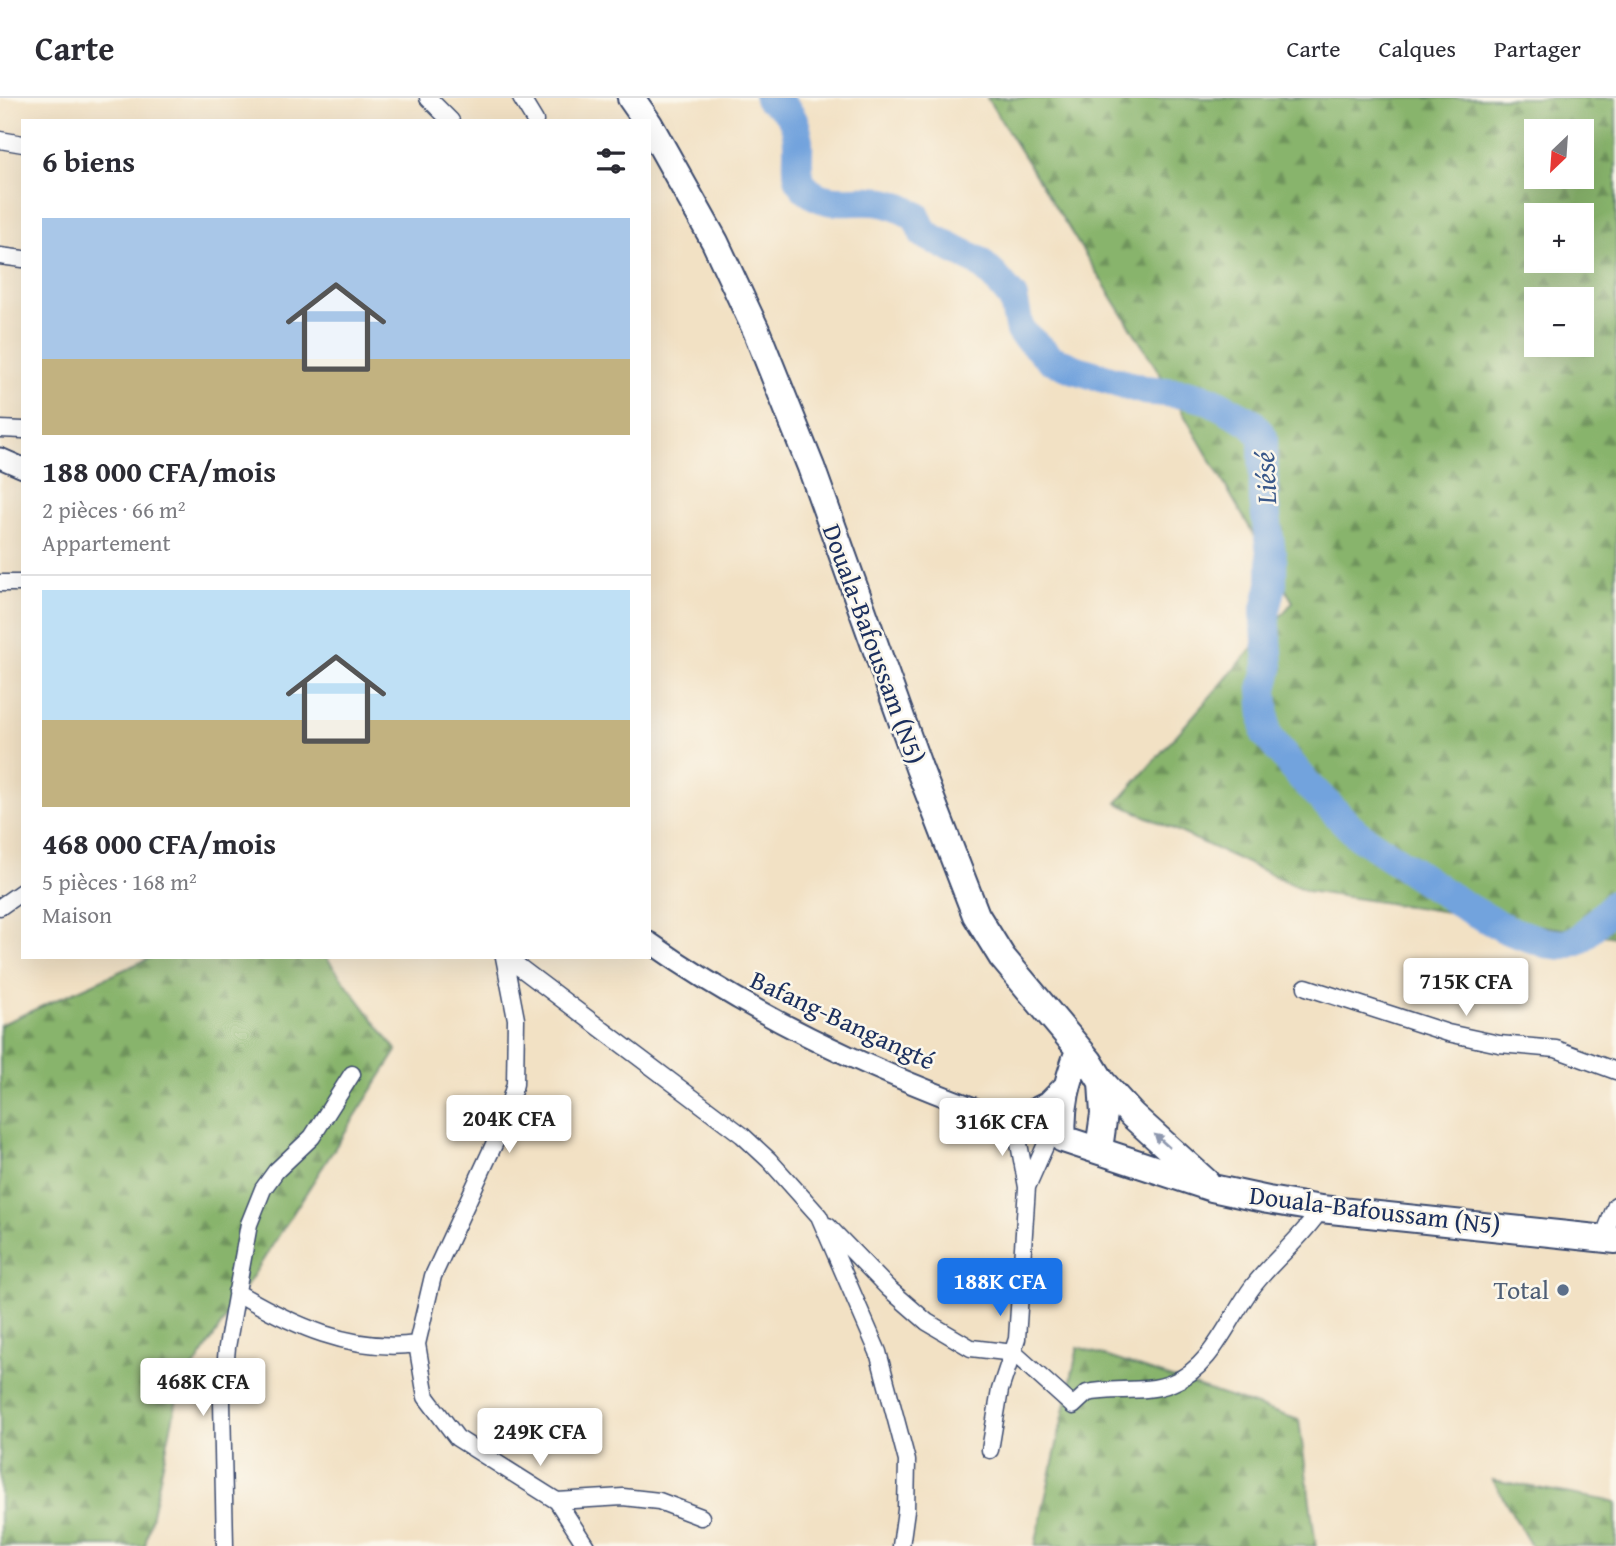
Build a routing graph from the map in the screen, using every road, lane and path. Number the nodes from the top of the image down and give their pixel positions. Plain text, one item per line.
1 (428, 98) edge
2 (521, 98) edge
3 (631, 98) edge
4 (449, 119) edge
5 (534, 119) edge
6 (646, 119) edge
7 (651, 127) edge
8 (0, 140) edge
9 (21, 144) edge
10 (0, 256) edge
11 (21, 259) edge
12 (0, 429) edge
13 (21, 430) edge
14 (0, 458) edge
15 (21, 467) edge
16 (0, 583) edge
17 (21, 583) edge
18 (21, 892) edge
19 (0, 907) edge
20 (651, 943) edge
21 (505, 959) edge
22 (508, 959) edge
23 (1306, 987) dead end
24 (1079, 1050) junction
25 (1616, 1071) edge
26 (352, 1074) dead end
27 (1102, 1082) junction
28 (1065, 1089) junction
29 (1015, 1122) junction
30 (1056, 1137) junction
31 (1098, 1149) junction
32 (1027, 1187) junction
33 (1212, 1188) junction
34 (1616, 1205) edge
35 (1321, 1209) junction
36 (819, 1216) junction
37 (1609, 1240) edge
38 (236, 1292) junction
39 (417, 1344) junction
40 (1014, 1353) junction
41 (990, 1450) dead end
42 (557, 1501) junction
43 (701, 1517) dead end
44 (225, 1546) edge
45 (586, 1546) edge
46 (901, 1546) edge

1 - 4 street
2 - 5 street
3 - 6 highway, Douala-Bafoussam (N5)
7 - 24 highway, Douala-Bafoussam (N5)
8 - 9 street
10 - 11 street
12 - 13 street
14 - 15 street
16 - 17 street
18 - 19 street
20 - 29 street, Bafang-Bangangté
21 - 39 street
22 - 36 street
23 - 25 street
24 - 27 highway, Douala-Bafoussam (N5)
24 - 28 highway
26 - 38 street
27 - 31 highway
33 -> 27 highway, Douala-Bafoussam (N5)
28 - 29 highway
28 - 30 highway
29 - 30 street, Bafang-Bangangté
29 - 32 street
30 - 31 highway, Douala-Bafoussam (N5)
30 - 32 street
31 - 33 highway, Douala-Bafoussam (N5)
32 - 40 street
33 - 35 highway, Douala-Bafoussam (N5)
34 - 37 street
35 - 37 highway, Douala-Bafoussam (N5)
35 - 40 street
36 - 40 street
36 - 46 street
38 - 39 street
38 - 44 street
39 - 42 street
40 - 41 street
42 - 43 street
42 - 45 street

